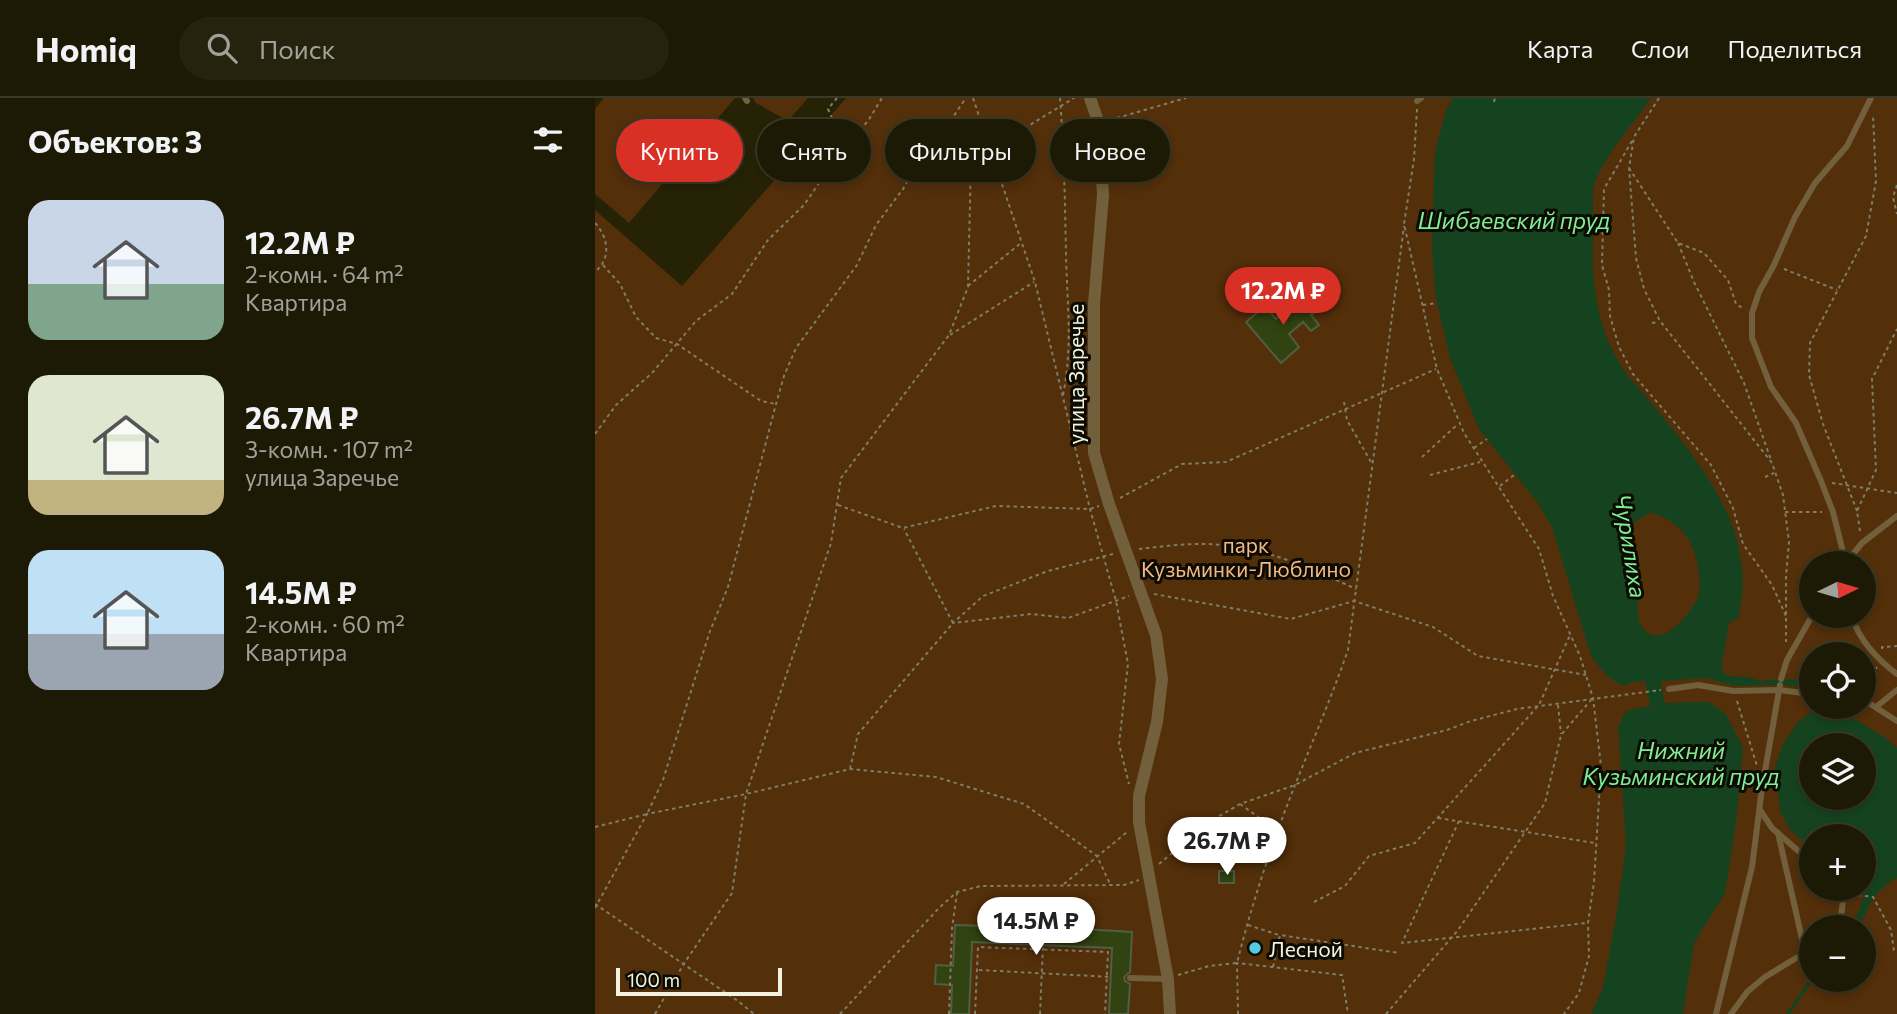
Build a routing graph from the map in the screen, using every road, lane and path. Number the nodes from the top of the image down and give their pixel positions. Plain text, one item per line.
1 (837, 98) edge
2 (882, 98) edge
3 (966, 98) edge
4 (973, 98) edge
5 (1060, 98) edge
6 (1074, 98) edge
7 (1090, 98) edge
8 (1186, 98) edge
9 (1659, 98) edge
10 (1871, 98) edge
11 (1418, 99) edge
12 (1060, 107) junction
13 (1873, 109) dead end
14 (832, 119) edge
15 (869, 119) edge
16 (952, 119) edge
17 (980, 119) edge
18 (1097, 119) edge
19 (1116, 119) edge
20 (1036, 122) edge
21 (1634, 137) junction
22 (1629, 167) junction
23 (820, 182) edge
24 (907, 182) edge
25 (970, 182) edge
26 (1002, 182) edge
27 (1102, 182) edge
28 (1897, 185) edge
29 (1897, 215) edge
30 (595, 223) edge
31 (1404, 224) junction
32 (1022, 242) junction
33 (1678, 243) junction
34 (603, 265) junction
35 (1774, 265) junction
36 (595, 272) edge
37 (1035, 282) junction
38 (968, 287) junction
39 (1838, 290) junction
40 (1436, 303) dead end
41 (1422, 306) junction
42 (1752, 313) junction
43 (1660, 321) junction
44 (1652, 323) dead end
45 (1897, 329) edge
46 (949, 335) junction
47 (677, 344) junction
48 (1437, 369) junction
49 (1381, 394) junction
50 (1063, 396) junction
51 (1344, 402) dead end
52 (776, 404) junction
53 (1345, 410) junction
54 (1459, 423) junction
55 (595, 433) edge
56 (1487, 439) dead end
57 (1474, 449) junction
58 (1422, 457) dead end
59 (1482, 462) junction
60 (1372, 463) junction
61 (1772, 463) junction
62 (1775, 473) junction
63 (1430, 475) dead end
64 (1514, 475) dead end
65 (1765, 477) dead end
66 (1821, 481) junction
67 (1845, 485) junction
68 (1499, 486) junction
69 (1867, 489) junction
70 (1897, 493) edge
71 (837, 504) junction
72 (1109, 504) junction
73 (1090, 509) junction
74 (1857, 511) junction
75 (1785, 512) junction
76 (1833, 512) junction
77 (1897, 516) edge
78 (904, 528) junction
79 (1862, 543) junction
80 (1125, 550) junction
81 (1842, 551) edge
82 (1855, 551) edge
83 (1105, 556) junction
84 (1356, 589) junction
85 (1140, 592) junction
86 (1116, 601) junction
87 (1354, 601) junction
88 (1786, 617) junction
89 (953, 623) junction
90 (1805, 628) edge
91 (1856, 628) edge
92 (1570, 635) junction
93 (1787, 660) junction
94 (1555, 670) junction
95 (1897, 674) edge
96 (1585, 675) junction
97 (1780, 684) junction
98 (1666, 689) joint
99 (1799, 690) edge
100 (1897, 690) edge
101 (1733, 691) junction
102 (1593, 698) junction
103 (1557, 703) junction
104 (1539, 705) junction
105 (1876, 707) joint
106 (1897, 721) edge
107 (1562, 735) junction
108 (1756, 765) dead end
109 (850, 769) junction
110 (1129, 783) dead end
111 (1295, 785) junction
112 (746, 794) junction
113 (1240, 804) junction
114 (1761, 810) junction
115 (647, 814) junction
116 (1437, 818) junction
117 (1459, 821) junction
118 (1139, 822) junction
119 (595, 827) edge
120 (1278, 831) junction
121 (1525, 832) junction
122 (1778, 833) junction
123 (1597, 844) junction
124 (1799, 851) edge
125 (1097, 856) junction
126 (1150, 872) junction
127 (1063, 885) junction
128 (1111, 885) junction
129 (957, 892) junction
130 (1875, 901) edge
131 (1314, 902) dead end
132 (596, 906) edge
133 (1799, 915) edge
134 (1588, 923) junction
135 (1247, 925) junction
136 (1280, 935) junction
137 (1452, 938) junction
138 (1043, 948) junction
139 (1896, 951) edge
140 (1399, 953) dead end
141 (1799, 956) edge
142 (1237, 963) junction
143 (683, 965) junction
144 (1273, 967) junction
145 (977, 970) junction
146 (1042, 973) junction
147 (1109, 977) junction
148 (1130, 978) dead end
149 (1168, 979) junction
150 (655, 1014) edge
151 (754, 1014) edge
152 (840, 1014) edge
153 (949, 1014) edge
154 (975, 1014) edge
155 (1035, 1014) edge
156 (1040, 1014) edge
157 (1105, 1014) edge
158 (1170, 1014) edge
159 (1238, 1014) edge
160 (1348, 1014) edge
161 (1386, 1014) edge
162 (1564, 1014) edge
163 (1716, 1014) edge
164 (1731, 1014) edge

1 - 14 path
2 - 15 path
3 - 16 path
4 - 17 path
5 - 12 path
6 - 12 path
7 - 18 street, улица Заречье
8 - 19 path
9 - 21 path
10 - 35 lane
11 - 31 path
12 - 20 path
12 - 50 path
13 - 39 path
21 - 22 path
21 - 88 path
22 - 33 path
22 - 43 path
23 - 47 path
24 - 52 path
25 - 38 path
26 - 32 path
27 - 72 street, улица Заречье
28 - 29 path
30 - 34 path
31 - 41 path
31 - 49 path
32 - 37 path
32 - 38 path
33 - 42 path
33 - 61 path
34 - 36 path
34 - 47 path
35 - 39 path
35 - 42 lane
37 - 46 path
37 - 50 path
38 - 46 path
39 - 67 path
40 - 41 path
41 - 48 path
42 - 66 lane
43 - 44 path
43 - 61 path
45 - 69 path
46 - 71 path
47 - 52 path
47 - 55 path
48 - 49 path
48 - 54 path
49 - 53 path
49 - 60 path
50 - 73 path
51 - 53 path
52 - 115 path
53 - 60 path
53 - 72 path
54 - 57 path
54 - 58 path
56 - 57 path
57 - 59 path
59 - 63 path
59 - 68 path
60 - 84 path
61 - 62 path
62 - 65 path
62 - 75 path
64 - 68 path
66 - 67 path
66 - 76 lane
67 - 69 path
67 - 74 path
68 - 92 path
69 - 70 path
69 - 74 path
71 - 78 path
71 - 112 path
72 - 73 path
72 - 80 street, улица Заречье
73 - 78 path
73 - 83 path
74 - 79 path
75 - 76 path
75 - 88 path
76 - 81 lane
77 - 79 lane
78 - 89 path
79 - 82 lane
80 - 83 path
80 - 84 path
80 - 85 street, улица Заречье
83 - 86 path
83 - 89 path
84 - 87 path
85 - 86 path
85 - 87 path
85 - 118 street, улица Заречье
86 - 89 path
86 - 110 path
87 - 94 path
87 - 111 path
88 - 93 path
89 - 109 path
90 - 93 lane
91 - 95 lane
92 - 94 path
92 - 96 path
93 - 97 lane
94 - 96 path
94 - 104 path
96 - 102 path
97 - 99 lane
97 - 101 lane
97 - 114 lane
98 - 101 lane
98 - 102 path
100 - 105 lane
101 - 108 path
102 - 103 path
102 - 107 path
102 - 123 path
103 - 104 path
103 - 107 path
104 - 111 path
104 - 116 path
105 - 106 lane
107 - 121 path
109 - 112 path
109 - 125 path
111 - 113 path
111 - 120 path
112 - 115 path
112 - 143 path
113 - 120 path
113 - 126 path
114 - 122 lane
114 - 163 lane
115 - 119 path
115 - 132 path
116 - 117 path
116 - 131 path
117 - 121 path
117 - 137 path
118 - 125 path
118 - 126 street, улица Заречье
120 - 135 path
121 - 123 path
121 - 137 path
122 - 124 lane
122 - 133 lane
123 - 134 path
125 - 127 path
125 - 128 path
126 - 128 path
126 - 149 street, улица Заречье
127 - 128 path
127 - 129 path
129 - 152 path
129 - 153 path
130 - 139 path
132 - 143 path
134 - 137 path
134 - 162 path
135 - 136 path
135 - 142 path
136 - 140 path
136 - 144 path
137 - 161 path
138 - 145 path
138 - 146 path
138 - 147 path
141 - 164 lane
142 - 144 path
142 - 149 path
142 - 159 path
143 - 150 path
143 - 151 path
144 - 160 path
145 - 146 path
145 - 154 path
146 - 147 path
146 - 156 path
147 - 157 path
148 - 149 lane
149 - 158 street, улица Заречье
155 - 156 path

